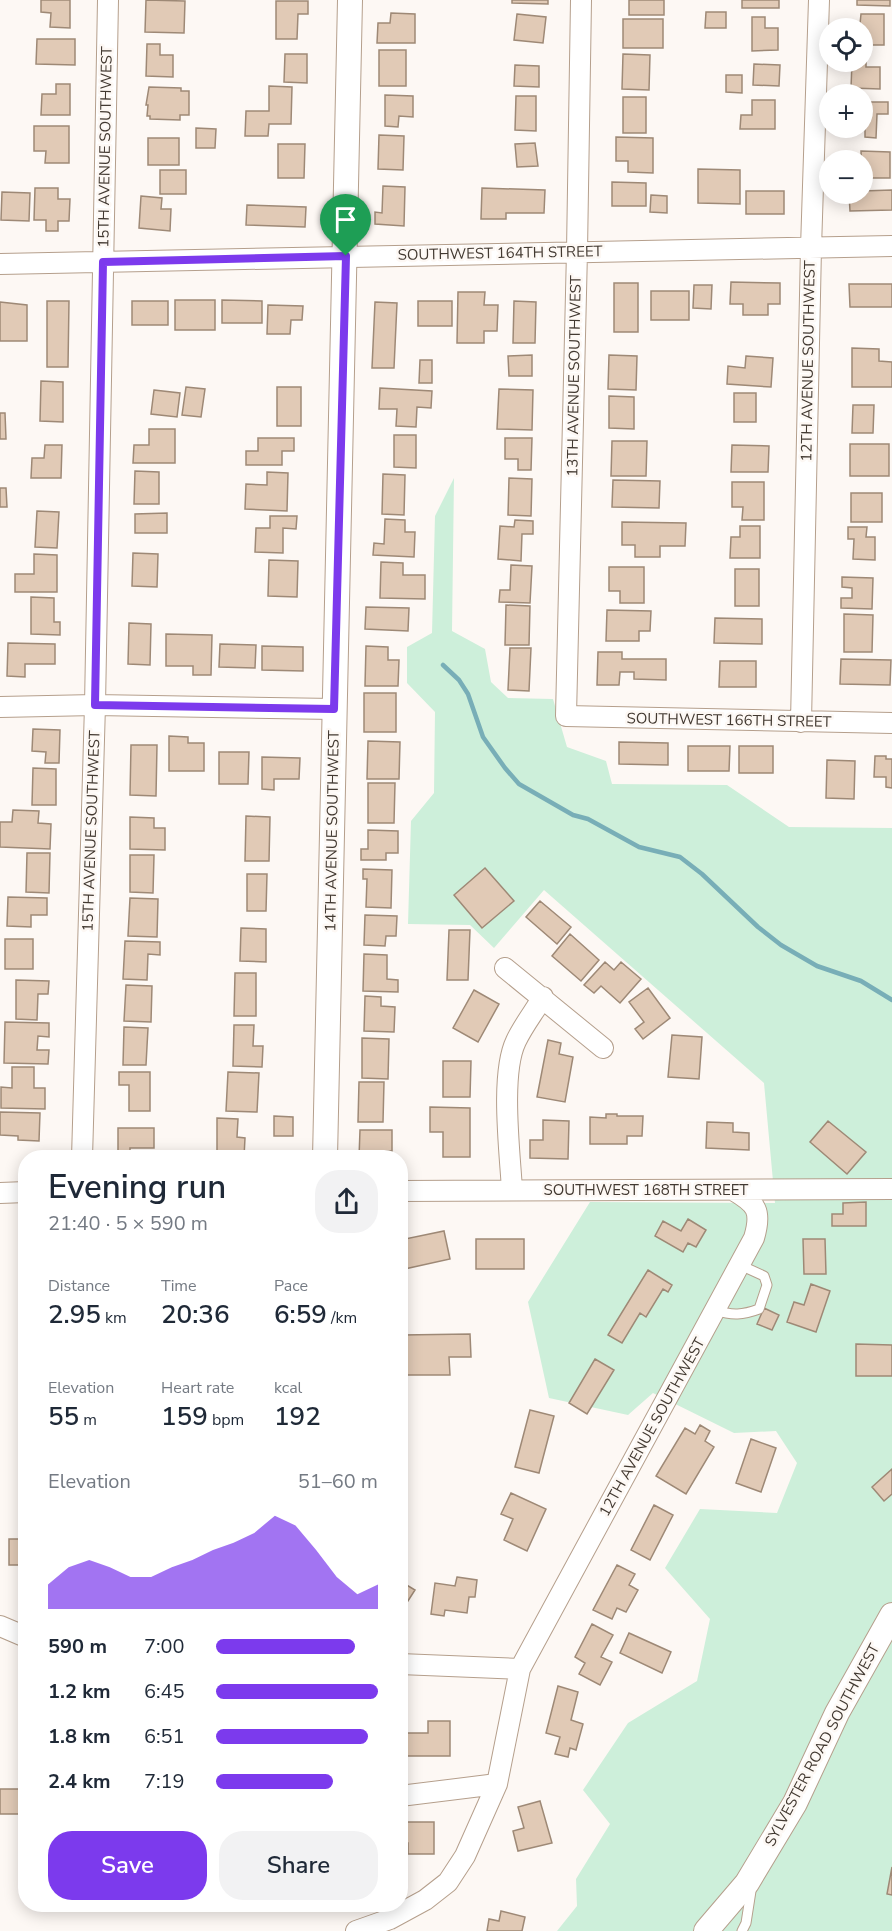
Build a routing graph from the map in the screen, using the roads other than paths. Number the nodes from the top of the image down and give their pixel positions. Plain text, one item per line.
1 (108, 0) edge
2 (350, 0) edge
3 (581, 0) edge
4 (819, 0) edge
5 (892, 246) edge
6 (811, 248) junction
7 (577, 251) junction
8 (346, 256) junction
9 (103, 262) junction
10 (0, 264) edge
11 (95, 705) junction
12 (0, 707) edge
13 (334, 709) junction
14 (566, 716) joint
15 (801, 722) junction
16 (892, 723) edge
17 (506, 968) dead end
18 (543, 997) junction
19 (603, 1048) dead end
20 (82, 1150) edge
21 (325, 1150) edge
22 (892, 1189) edge
23 (512, 1190) junction
24 (733, 1190) junction
25 (408, 1191) edge
26 (18, 1192) edge
27 (0, 1193) edge
28 (740, 1264) junction
29 (716, 1310) junction
30 (892, 1615) edge
31 (0, 1626) edge
32 (18, 1634) edge
33 (408, 1664) edge
34 (520, 1670) junction
35 (498, 1784) junction
36 (408, 1795) edge
37 (747, 1882) junction
38 (408, 1909) edge
39 (403, 1912) edge
40 (356, 1931) edge
41 (706, 1931) edge
42 (742, 1931) edge

1 - 9 street, 15TH AVENUE SOUTHWEST
2 - 8 street, 14TH AVENUE SOUTHWEST
3 - 7 street, 13TH AVENUE SOUTHWEST
4 - 6 street, 12TH AVENUE SOUTHWEST
5 - 6 street, SOUTHWEST 164TH STREET
6 - 7 street, SOUTHWEST 164TH STREET
6 - 15 street, 12TH AVENUE SOUTHWEST
7 - 8 street, SOUTHWEST 164TH STREET
7 - 14 street, 13TH AVENUE SOUTHWEST
8 - 9 street, SOUTHWEST 164TH STREET
8 - 13 street, 14TH AVENUE SOUTHWEST
9 - 10 street, SOUTHWEST 164TH STREET
9 - 11 street, 15TH AVENUE SOUTHWEST
11 - 12 street
11 - 13 street
11 - 20 street, 15TH AVENUE SOUTHWEST
13 - 21 street, 14TH AVENUE SOUTHWEST
14 - 15 street, SOUTHWEST 166TH STREET
15 - 16 street, SOUTHWEST 166TH STREET
17 - 18 street
18 - 19 street
18 - 23 street
22 - 24 street, SOUTHWEST 168TH STREET
23 - 24 street, SOUTHWEST 168TH STREET
23 - 25 street, SOUTHWEST 168TH STREET
24 - 28 street, 12TH AVENUE SOUTHWEST
26 - 27 street
28 - 29 street, 12TH AVENUE SOUTHWEST
28 - 29 lane
29 - 34 street, 12TH AVENUE SOUTHWEST
30 - 37 street, SYLVESTER ROAD SOUTHWEST
31 - 32 street
33 - 34 street
34 - 35 street, 12TH AVENUE SOUTHWEST
35 - 36 street
35 - 38 street
37 - 41 street, SYLVESTER ROAD SOUTHWEST
37 - 42 lane
39 - 40 street

